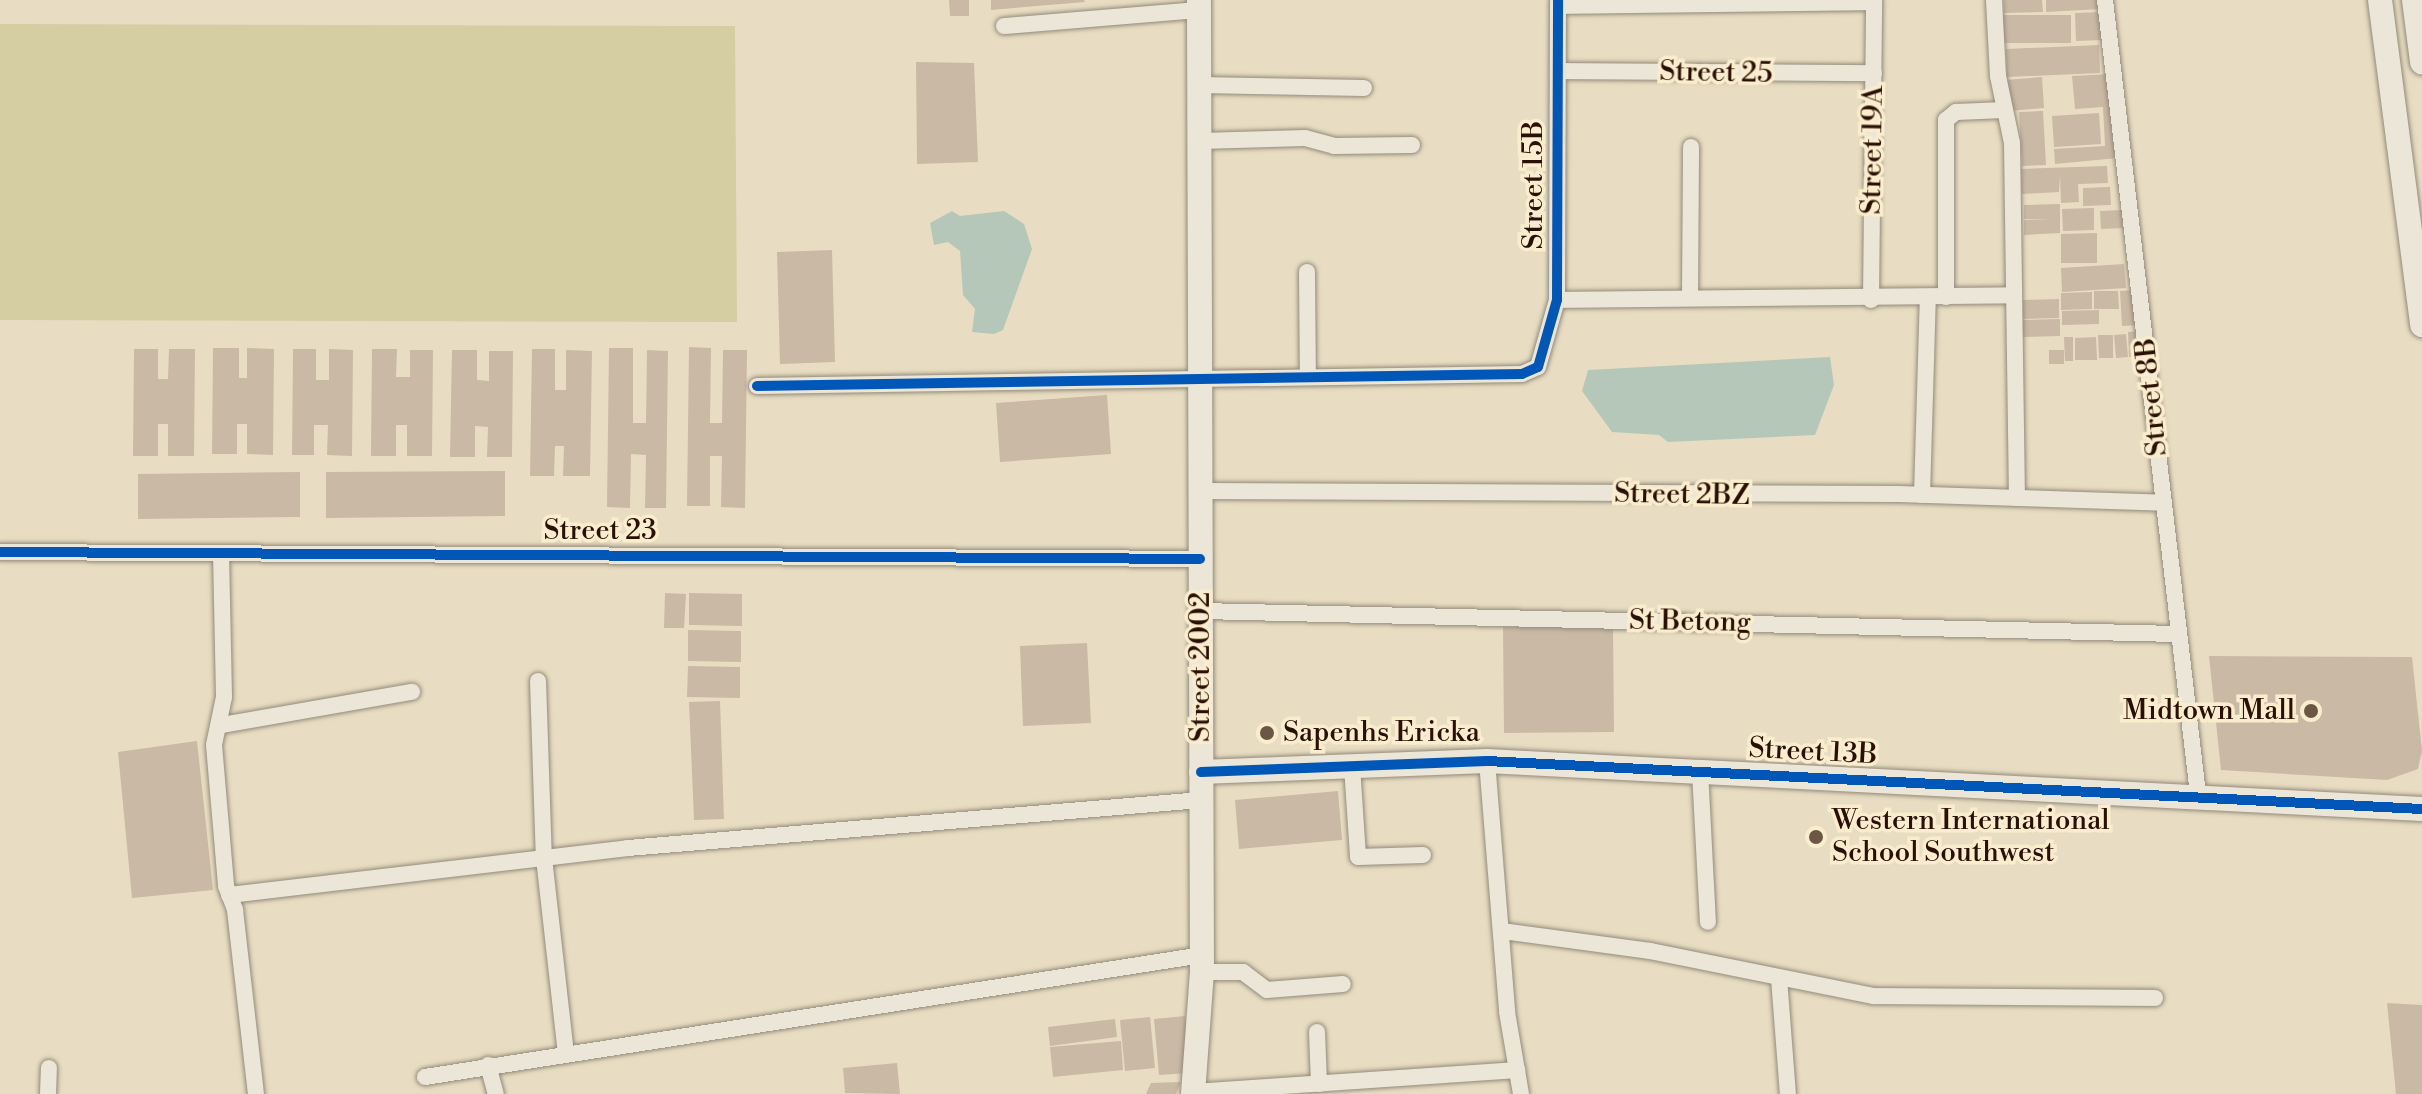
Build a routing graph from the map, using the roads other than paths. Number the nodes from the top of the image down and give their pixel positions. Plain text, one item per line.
1 (1994, 0) edge
2 (2105, 0) edge
3 (2380, 0) edge
4 (2414, 0) edge
5 (1874, 1) edge
6 (1558, 3) edge
7 (1199, 5) edge
8 (1004, 26) dead end
9 (2422, 62) edge
10 (1559, 71) junction
11 (1874, 73) junction
12 (1199, 85) junction
13 (1364, 88) dead end
14 (2004, 110) junction
15 (1200, 141) junction
16 (1412, 145) dead end
17 (1691, 147) dead end
18 (1307, 272) dead end
19 (2013, 295) junction
20 (1690, 297) junction
21 (1946, 297) junction
22 (1928, 298) junction
23 (1557, 300) junction
24 (1871, 300) junction
25 (2422, 325) edge
26 (1308, 377) junction
27 (1200, 379) junction
28 (757, 386) dead end
29 (1200, 491) junction
30 (1922, 495) junction
31 (2017, 498) junction
32 (2164, 503) junction
33 (0, 552) edge
34 (221, 553) junction
35 (1200, 559) junction
36 (1201, 611) junction
37 (2178, 634) junction
38 (538, 681) dead end
39 (412, 692) dead end
40 (222, 725) junction
41 (1487, 761) junction
42 (1352, 766) junction
43 (1700, 771) junction
44 (1201, 772) junction
45 (2198, 794) junction
46 (1201, 800) junction
47 (2422, 809) edge
48 (1423, 855) dead end
49 (544, 858) junction
50 (229, 895) junction
51 (1708, 922) dead end
52 (1502, 931) junction
53 (1202, 963) junction
54 (1779, 978) junction
55 (1343, 984) dead end
56 (2155, 998) dead end
57 (1317, 1032) dead end
58 (566, 1055) junction
59 (488, 1065) junction
60 (49, 1068) dead end
61 (1517, 1070) junction
62 (425, 1077) dead end
63 (1319, 1084) junction
64 (1368, 1087) edge
65 (1301, 1090) edge
66 (1194, 1093) edge
67 (48, 1094) edge
68 (256, 1094) edge
69 (496, 1094) edge
70 (1521, 1094) edge
71 (1788, 1094) edge

1 - 14 street
2 - 32 street, Street 8B
3 - 25 street
4 - 9 street
5 - 6 street
5 - 11 street, Street 19A
6 - 10 street, Street 15B
7 - 8 street
7 - 12 street, Street 2002
10 - 11 street, Street 25
10 - 23 street, Street 15B
11 - 24 street, Street 19A
12 - 13 street
12 - 15 street, Street 2002
14 - 19 street
14 - 21 street
15 - 16 street
15 - 27 street, Street 2002
17 - 20 street
18 - 26 street
19 - 21 street
19 - 31 street
20 - 23 street
20 - 24 street
21 - 22 street
22 - 24 street
22 - 30 street
23 - 26 street, Street 15B
26 - 27 street
27 - 28 street
27 - 29 street, Street 2002
29 - 30 street, Street 2BZ
29 - 35 street, Street 2002
30 - 31 street, Street 2BZ
31 - 32 street, Street 2BZ
32 - 37 street, Street 8B
33 - 34 street, Street 23
34 - 35 street, Street 23
34 - 40 street
35 - 36 street, Street 2002
36 - 37 street, St Betong
36 - 44 street, Street 2002
37 - 45 street, Street 8B
38 - 49 street
39 - 40 street
40 - 50 street
41 - 42 street, Street 13B
41 - 43 street, Street 13B
41 - 52 street
42 - 44 street, Street 13B
42 - 48 street
43 - 45 street, Street 13B
43 - 51 street
44 - 46 street, Street 2002
45 - 47 street, Street 13B
46 - 49 street
46 - 53 street, Street 2002
49 - 50 street
49 - 58 street
50 - 68 street
52 - 54 street
52 - 61 street
53 - 55 street
53 - 58 street
53 - 66 street, Street 2002
54 - 56 street
54 - 71 street
57 - 63 street
58 - 59 street
59 - 62 street
59 - 69 street
60 - 67 street
61 - 64 street
61 - 70 street
63 - 64 street
63 - 65 street
65 - 66 street

